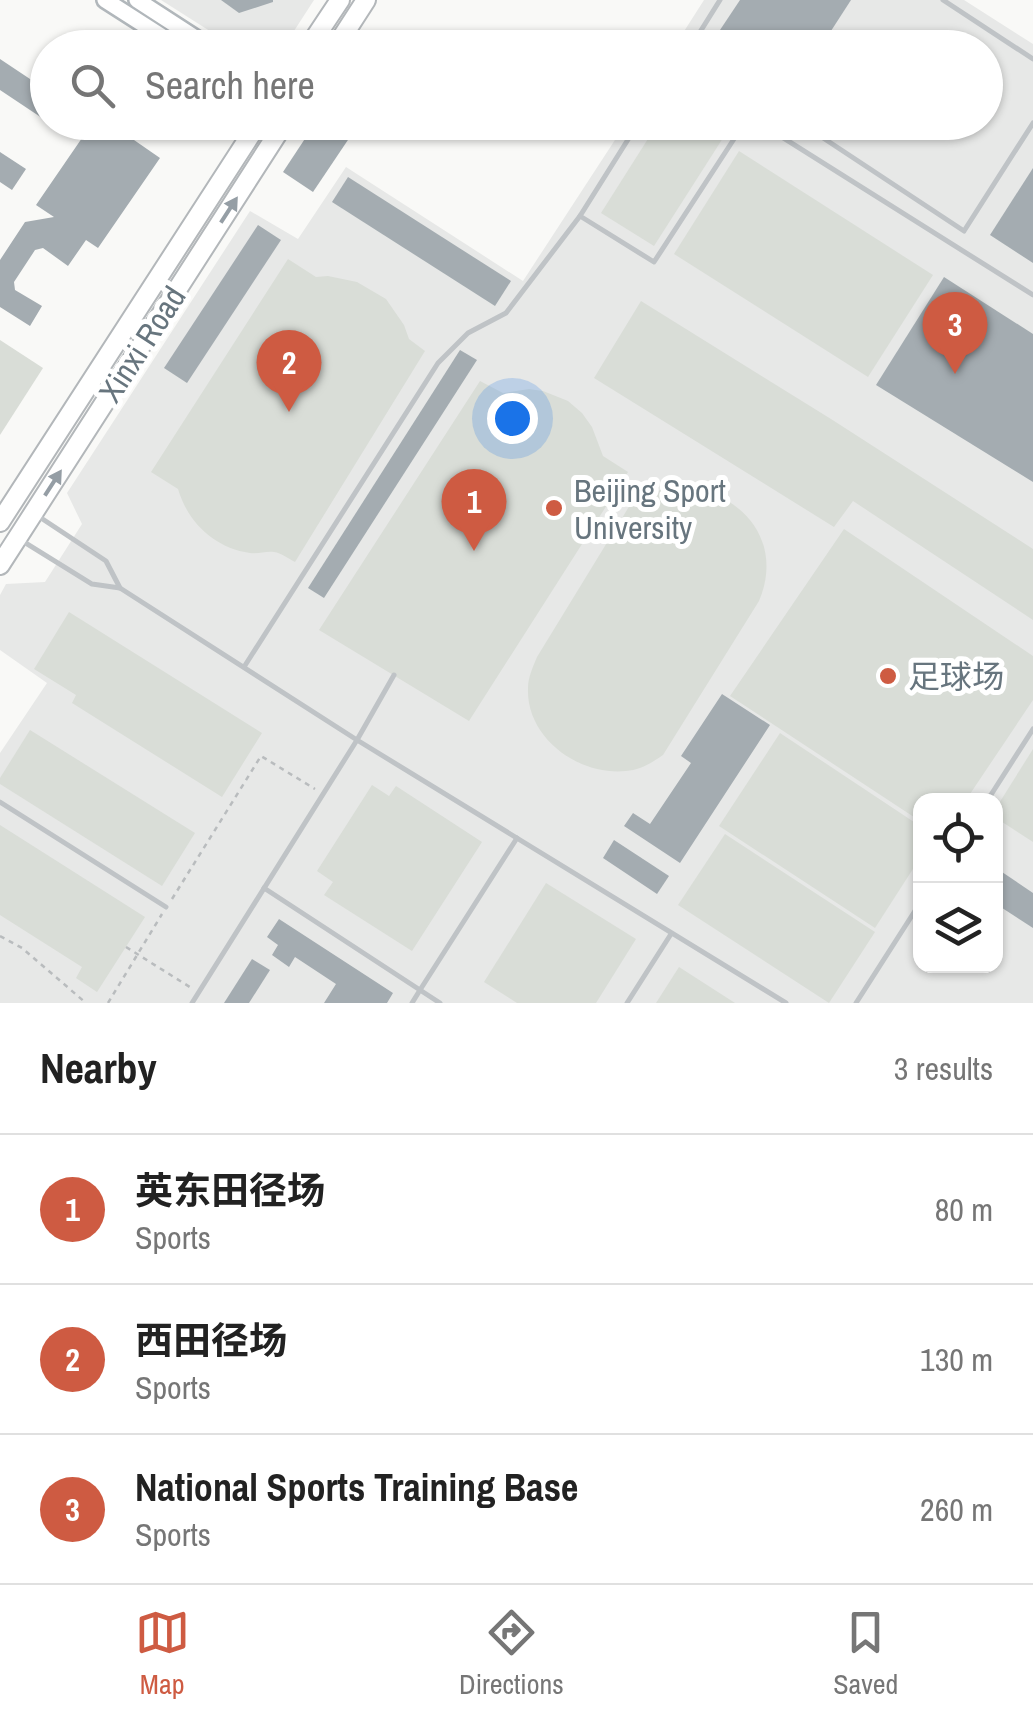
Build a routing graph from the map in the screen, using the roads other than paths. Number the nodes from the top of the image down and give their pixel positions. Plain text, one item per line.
1 (105, 0) edge
2 (137, 0) edge
3 (340, 0) edge
4 (366, 0) edge
5 (720, 0) edge
6 (943, 0) edge
7 (152, 30) edge
8 (184, 30) edge
9 (320, 30) edge
10 (347, 30) edge
11 (701, 30) edge
12 (989, 30) edge
13 (1003, 39) edge
14 (1033, 59) edge
15 (1033, 123) edge
16 (247, 140) edge
17 (273, 140) edge
18 (628, 140) edge
19 (733, 140) edge
20 (787, 140) edge
21 (826, 140) edge
22 (580, 216) junction
23 (1033, 295) edge
24 (33, 513) junction
25 (0, 522) edge
26 (18, 538) junction
27 (0, 565) edge
28 (120, 588) junction
29 (244, 667) junction
30 (394, 675) dead end
31 (1033, 729) edge
32 (356, 740) junction
33 (991, 793) edge
34 (0, 802) edge
35 (517, 838) junction
36 (264, 888) junction
37 (166, 908) road end
38 (913, 914) edge
39 (672, 933) junction
40 (420, 990) junction
41 (192, 1003) edge
42 (412, 1003) edge
43 (440, 1003) edge
44 (628, 1003) edge
45 (786, 1003) edge
46 (856, 1003) edge

1 - 7 main road
2 - 8 main road
3 - 9 main road
4 - 10 main road
5 - 11 lane
6 - 12 lane
13 - 14 lane
15 - 21 lane
16 - 25 main road, Xinxi Road
24 -> 17 main road, Xinxi Road
18 - 22 lane
19 - 22 lane
20 - 23 lane
22 - 29 lane
24 - 26 main road, Xinxi Road
24 - 28 lane
26 - 27 main road, Xinxi Road
26 - 28 lane
28 - 29 lane
29 - 32 lane
30 - 32 lane
31 - 33 lane
32 - 35 lane
32 - 36 lane
34 - 37 lane
35 - 39 lane
35 - 40 lane
36 - 40 lane
36 - 41 lane
38 - 46 lane
39 - 44 lane
39 - 45 lane
40 - 42 lane
40 - 43 lane

